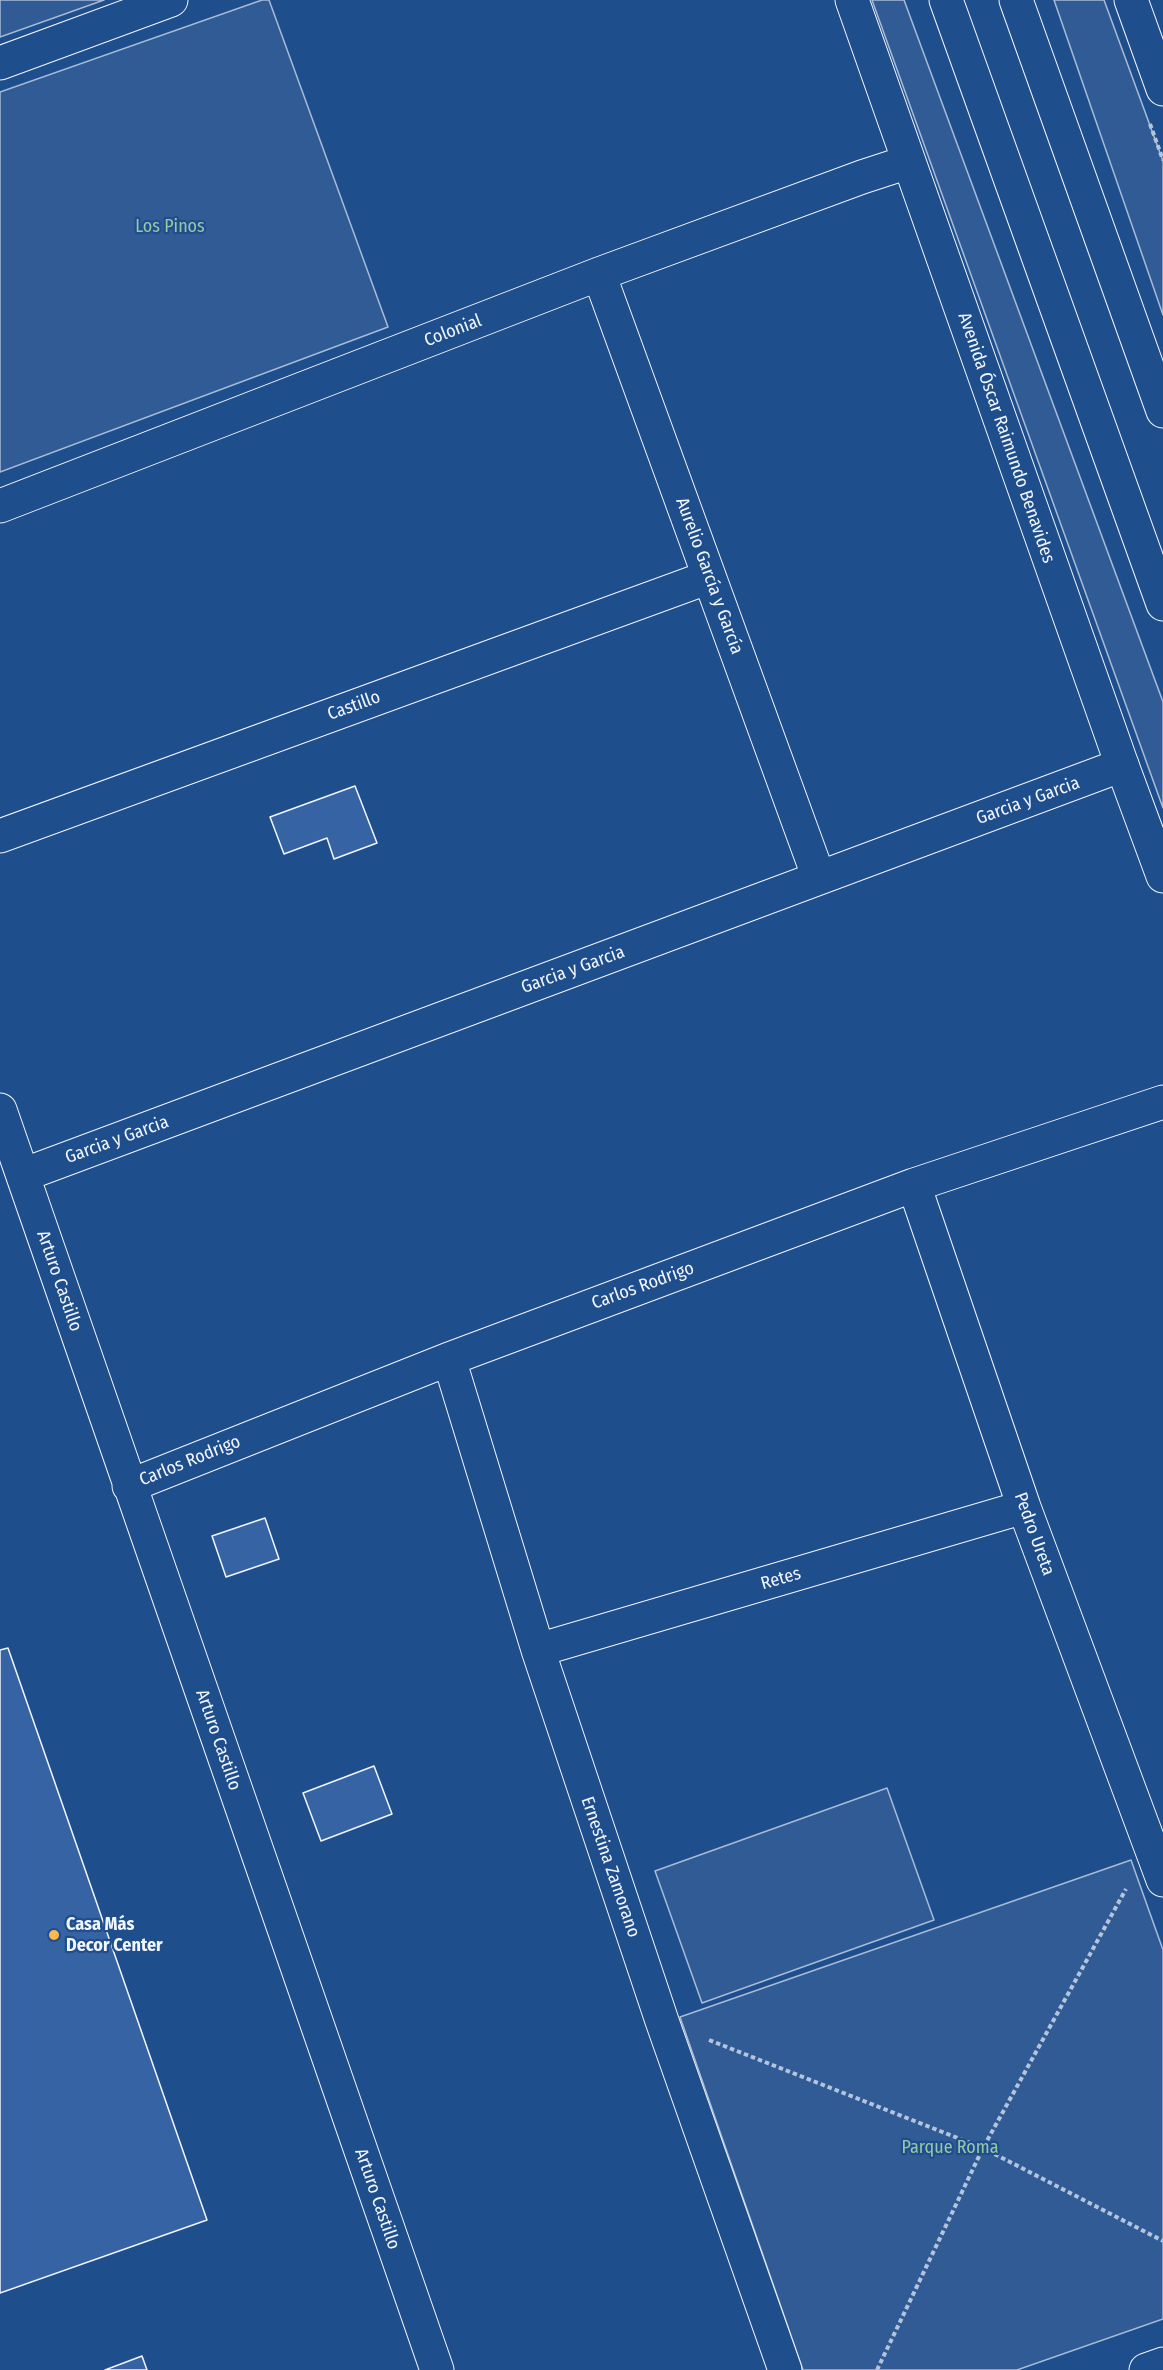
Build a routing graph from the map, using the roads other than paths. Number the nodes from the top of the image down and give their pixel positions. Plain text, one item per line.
1 (171, 0) edge
2 (852, 0) edge
3 (946, 0) edge
4 (1016, 0) edge
5 (1131, 0) edge
6 (0, 63) edge
7 (1163, 89) edge
8 (908, 162) junction
9 (599, 274) junction
10 (1163, 411) edge
11 (0, 506) edge
12 (709, 577) junction
13 (1163, 604) edge
14 (1122, 765) junction
15 (0, 836) edge
16 (1163, 876) edge
17 (819, 878) junction
18 (1163, 1102) edge
19 (0, 1110) edge
20 (23, 1175) junction
21 (914, 1185) junction
22 (449, 1359) junction
23 (129, 1486) junction
24 (1024, 1507) junction
25 (538, 1650) junction
26 (1163, 1880) edge
27 (1163, 2364) edge
28 (437, 2370) edge
29 (785, 2370) edge
30 (1146, 2370) edge

1 - 6 street
2 - 8 street, Avenida Óscar Raimundo Benavides
3 - 13 street
4 - 10 street
5 - 7 street
8 - 9 street, Colonial
8 - 14 street, Avenida Óscar Raimundo Benavides
9 - 11 street, Colonial
9 - 12 street, Aurelio García y García
12 - 15 street, Castillo
12 - 17 street, Aurelio García y García
14 - 16 street, Avenida Óscar Raimundo Benavides
14 - 17 street, Garcia y Garcia
17 - 20 street, Garcia y Garcia
18 - 21 street, Carlos Rodrigo
19 - 20 street, Arturo Castillo
20 - 23 street, Arturo Castillo
21 - 22 street, Carlos Rodrigo
21 - 24 street, Pedro Ureta
22 - 23 street, Carlos Rodrigo
22 - 25 street, Ernestina Zamorano
23 - 28 street, Arturo Castillo
24 - 25 street, Retes
24 - 26 street, Pedro Ureta
25 - 29 street, Ernestina Zamorano
27 - 30 street

